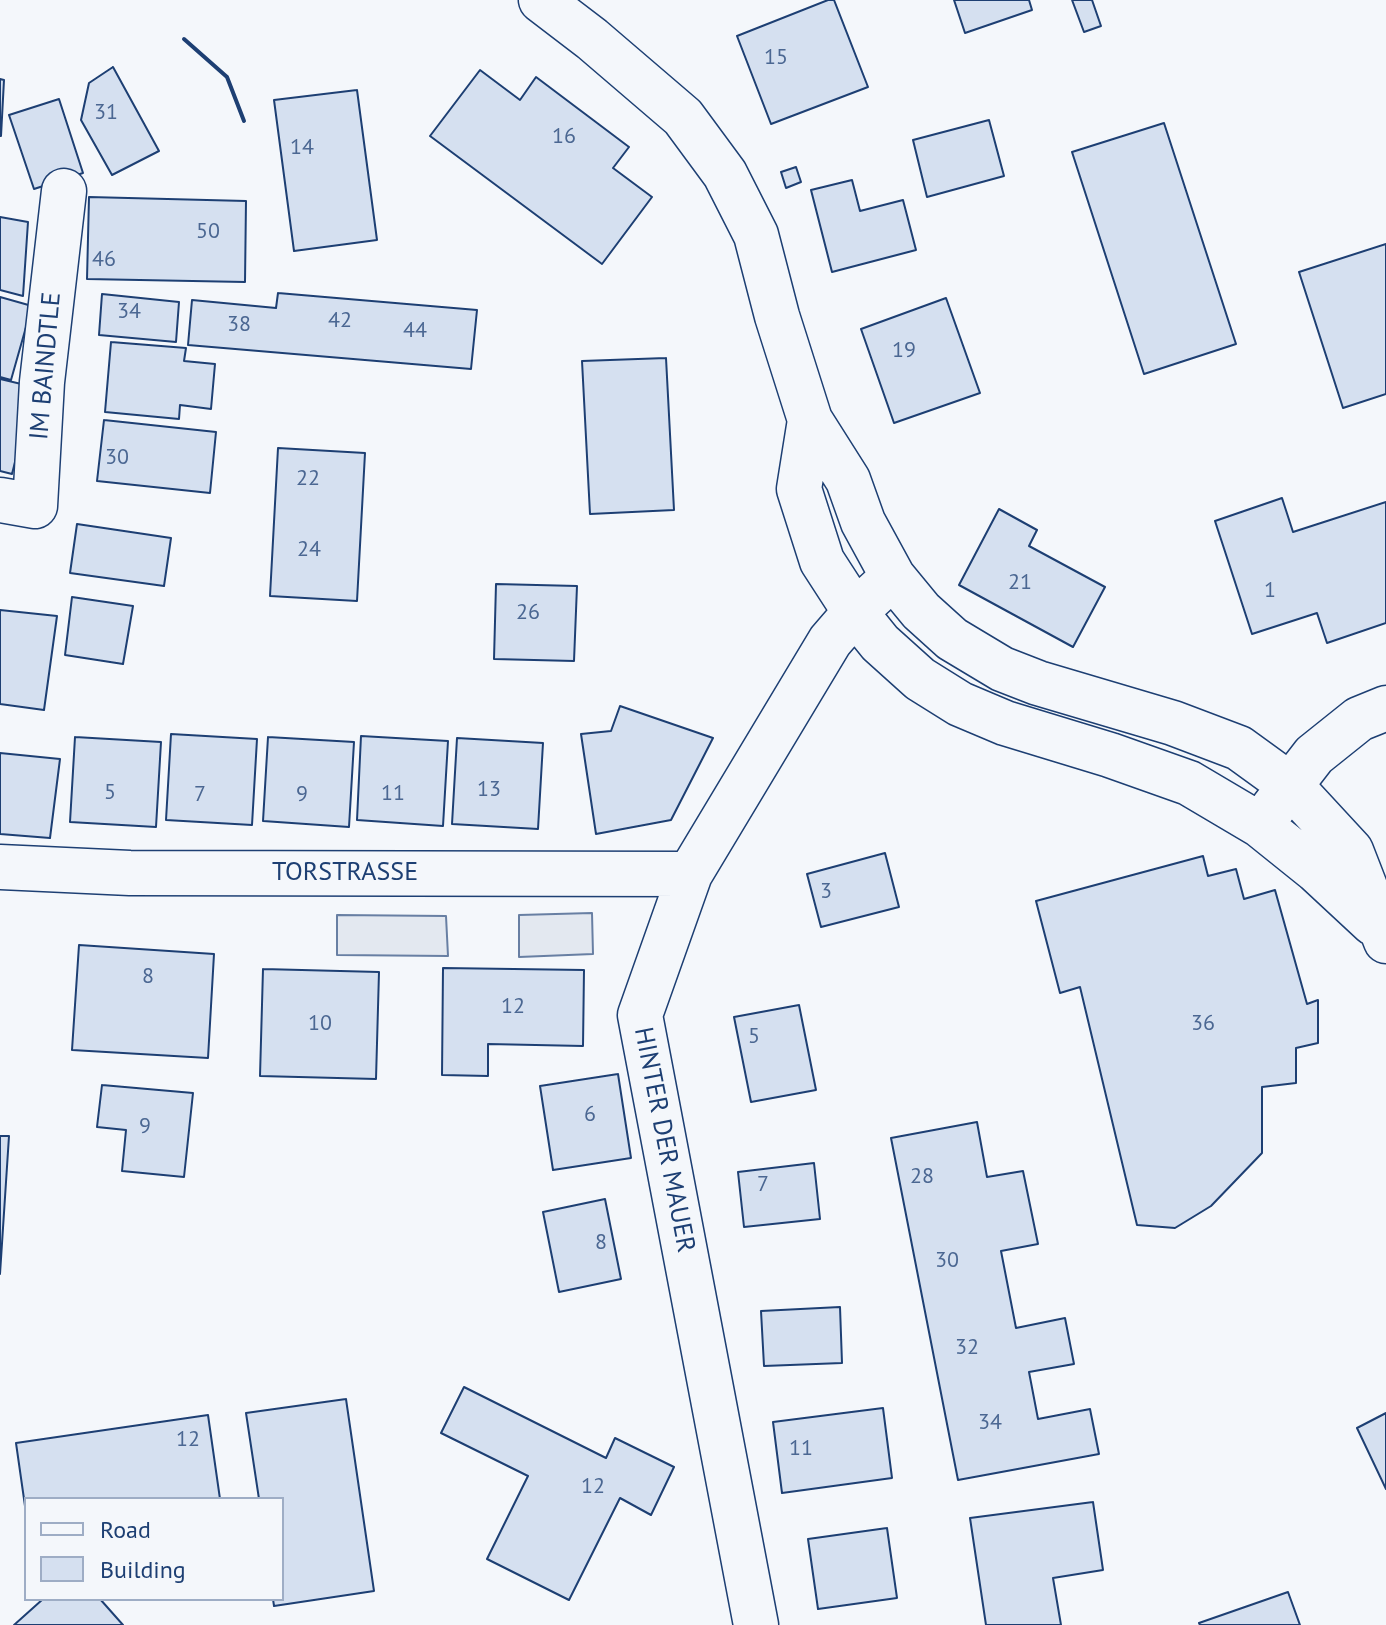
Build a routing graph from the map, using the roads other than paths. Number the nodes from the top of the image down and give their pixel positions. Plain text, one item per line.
1 (541, 0) edge
2 (64, 191) dead end
3 (810, 420) junction
4 (0, 500) edge
5 (893, 577) junction
6 (855, 612) junction
7 (1386, 708) edge
8 (1290, 785) junction
9 (1260, 825) junction
10 (0, 867) edge
11 (690, 874) junction
12 (1383, 936) edge
13 (756, 1625) edge

1 - 3 street
2 - 4 street, IM BAINDTLE
3 - 5 street
3 - 6 street
5 - 6 street, HINTER DER MAUER
5 - 8 street
6 - 9 street
6 - 11 street, HINTER DER MAUER
7 - 8 street
8 - 9 street
8 - 12 street
9 - 12 street
10 - 11 street, TORSTRASSE
11 - 13 street, HINTER DER MAUER

